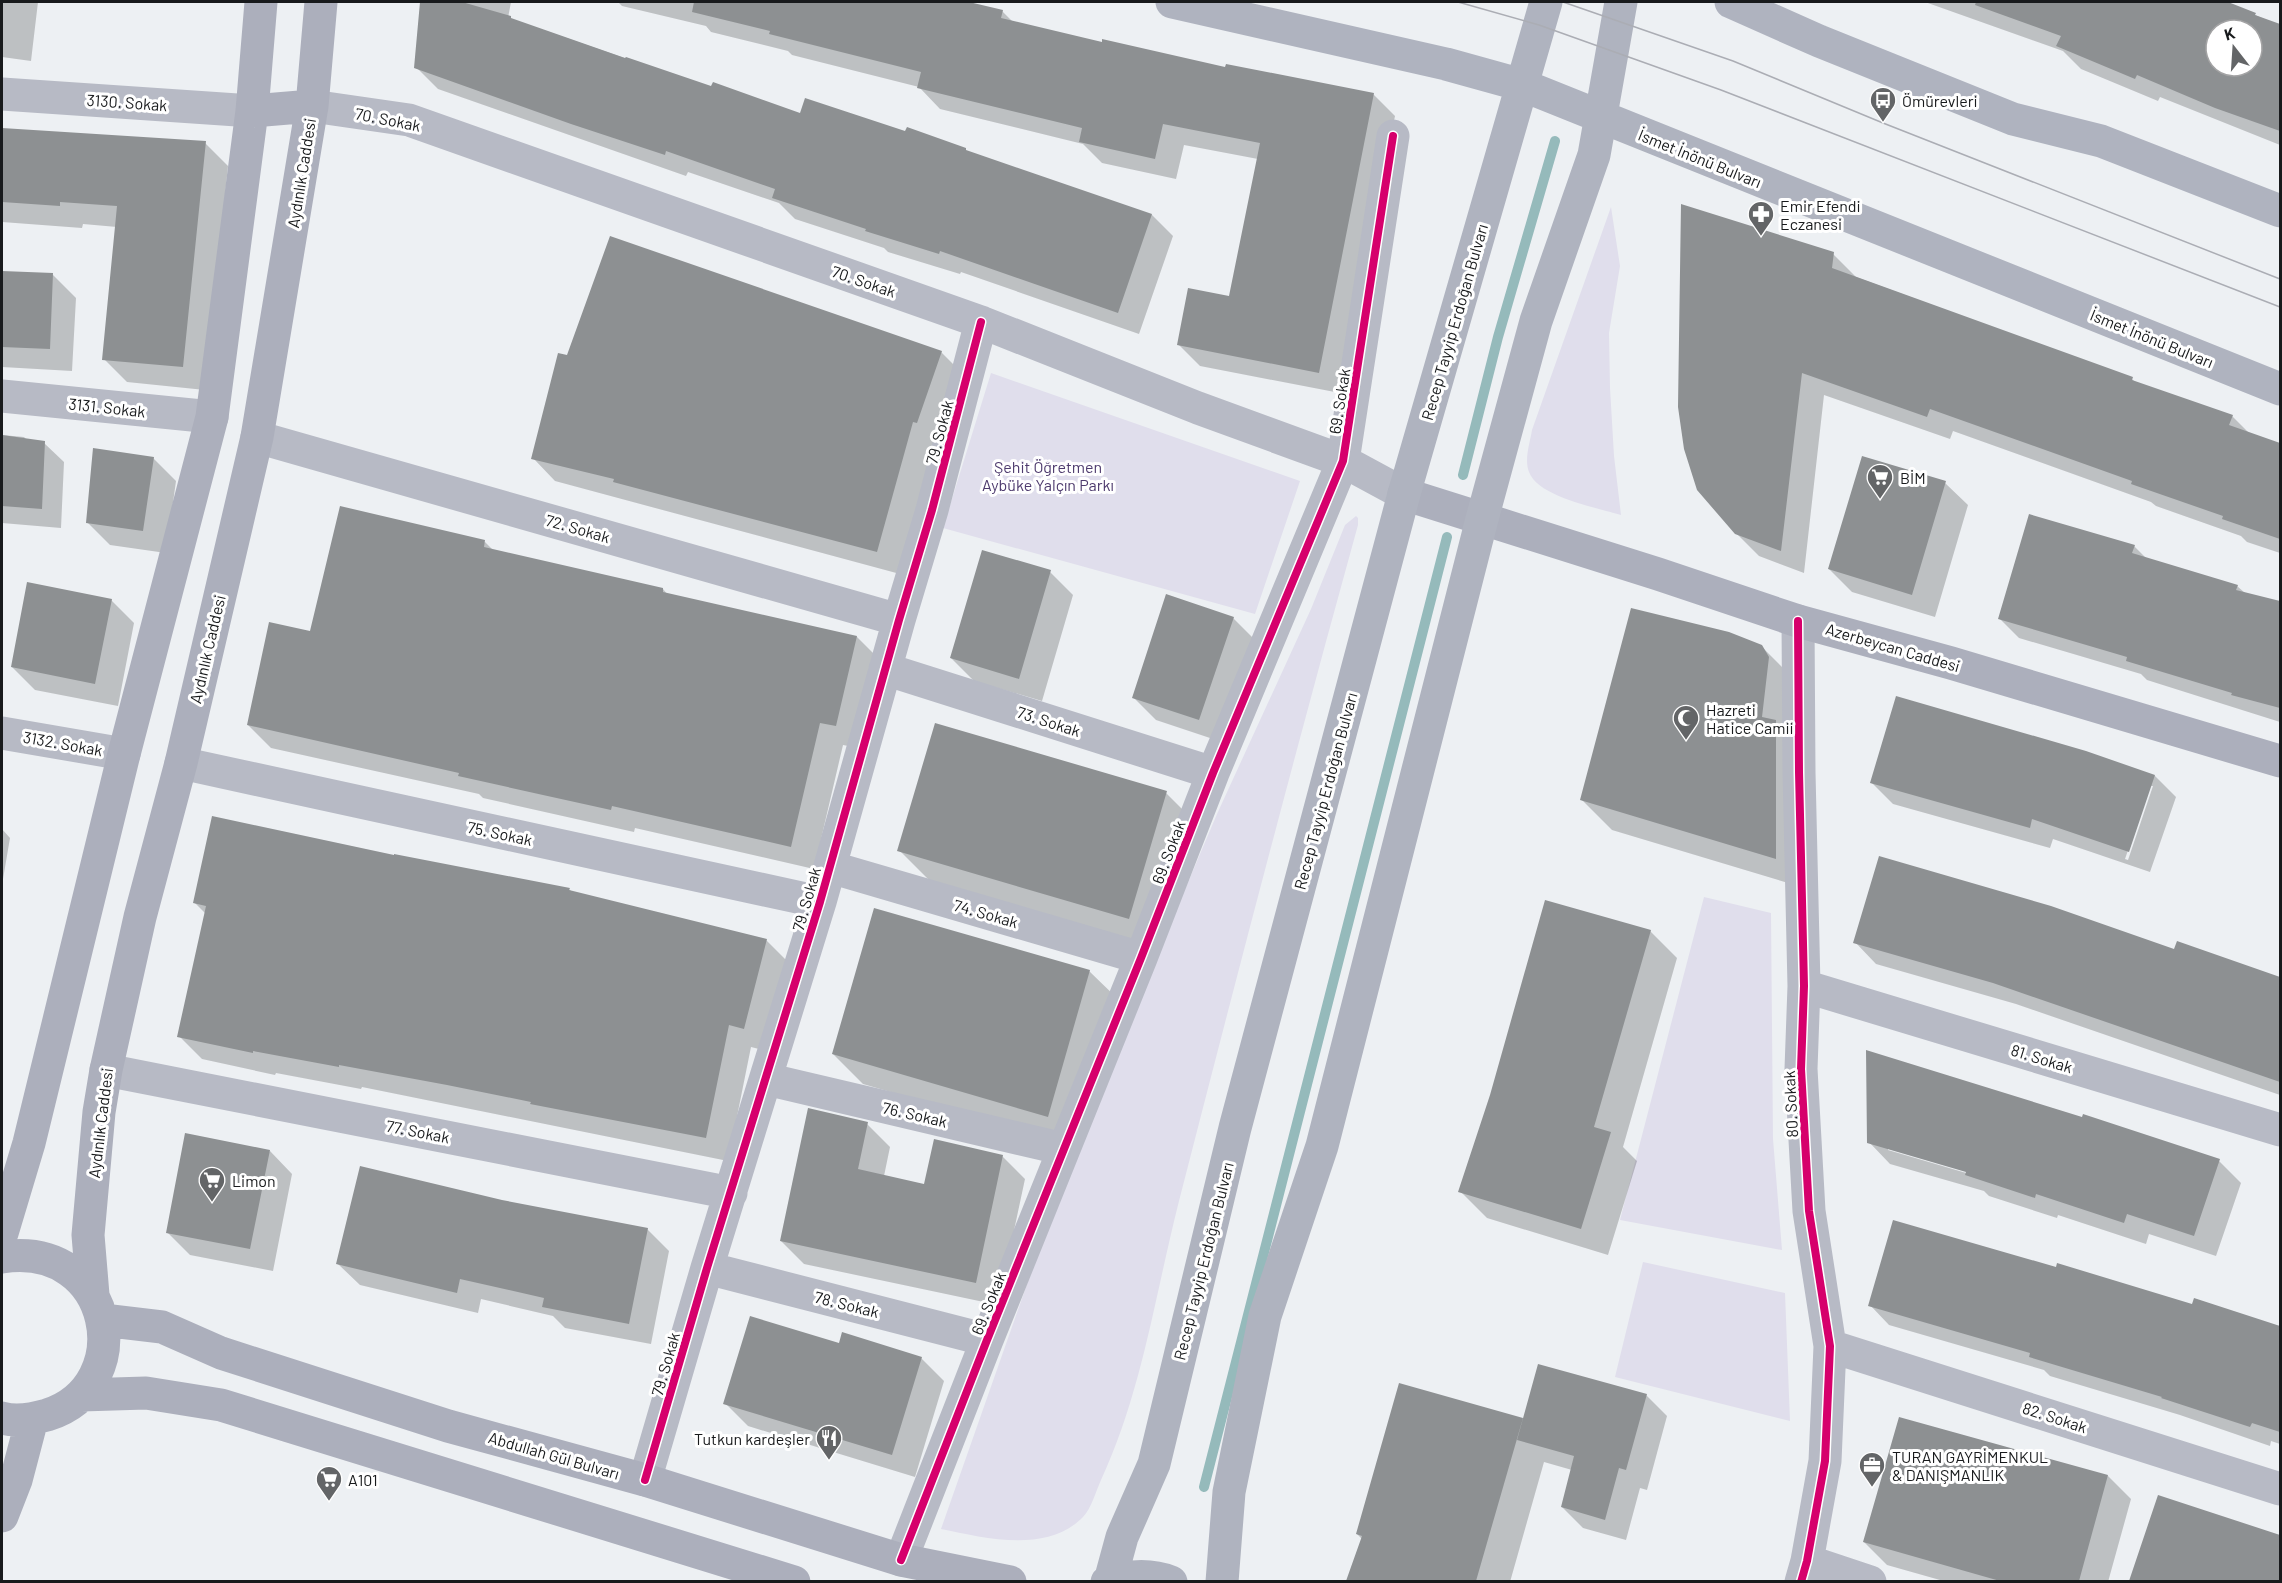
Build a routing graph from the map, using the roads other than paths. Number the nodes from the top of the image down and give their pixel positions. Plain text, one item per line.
1 (261, 2) edge
2 (321, 2) edge
3 (1172, 2) edge
4 (1546, 2) edge
5 (1621, 2) edge
6 (1731, 2) edge
7 (1522, 85) junction
8 (2, 94) edge
9 (312, 106) junction
10 (252, 111) junction
11 (1601, 118) junction
12 (1393, 136) dead end
13 (2280, 211) edge
14 (981, 322) junction
15 (2280, 389) edge
16 (2, 396) edge
17 (212, 417) junction
18 (257, 437) junction
19 (1343, 461) junction
20 (1404, 494) junction
21 (1482, 519) junction
22 (899, 620) junction
23 (1798, 621) junction
24 (885, 669) junction
25 (2, 733) edge
26 (124, 754) junction
27 (2280, 761) edge
28 (181, 763) junction
29 (1213, 773) junction
30 (830, 867) junction
31 (820, 902) junction
32 (1142, 958) junction
33 (1804, 986) junction
34 (106, 1070) junction
35 (766, 1079) junction
36 (2280, 1131) edge
37 (1064, 1149) junction
38 (731, 1193) junction
39 (2, 1233) edge
40 (2, 1257) edge
41 (707, 1268) junction
42 (98, 1307) junction
43 (987, 1340) junction
44 (1830, 1346) junction
45 (81, 1395) junction
46 (17, 1418) edge
47 (645, 1480) junction
48 (2280, 1489) edge
49 (2, 1516) edge
50 (901, 1560) junction
51 (1804, 1571) edge
52 (794, 1581) edge
53 (1010, 1581) edge
54 (1108, 1581) edge
55 (1171, 1581) edge
56 (1222, 1581) edge
57 (1870, 1581) edge

1 - 10 main road
2 - 9 main road, Aydınlık Caddesi
3 - 7 main road, İsmet İnönü Bulvarı
4 - 7 main road, Recep Tayyip Erdoğan Bulvarı
5 - 11 main road
6 - 13 main road
7 - 11 main road, İsmet İnönü Bulvarı
7 - 20 main road, Recep Tayyip Erdoğan Bulvarı
8 - 10 street, 3130. Sokak
9 - 10 main road
9 - 14 street, 70. Sokak
9 - 18 main road, Aydınlık Caddesi
10 - 17 main road
11 - 15 main road, İsmet İnönü Bulvarı
11 - 21 main road
12 - 19 street, 69. Sokak
14 - 19 street, 70. Sokak
14 - 22 street, 79. Sokak
16 - 17 street, 3131. Sokak
17 - 26 main road
18 - 22 street, 72. Sokak
18 - 28 main road, Aydınlık Caddesi
19 - 20 street, 70. Sokak
19 - 29 street, 69. Sokak
20 - 21 main road, Azerbeycan Caddesi
20 - 54 main road, Recep Tayyip Erdoğan Bulvarı
21 - 23 main road, Azerbeycan Caddesi
21 - 56 main road
22 - 24 street, 79. Sokak
23 - 27 main road, Azerbeycan Caddesi
23 - 33 street, 80. Sokak
24 - 29 street, 73. Sokak
24 - 30 street, 79. Sokak
25 - 26 street, 3132. Sokak
26 - 39 main road
28 - 31 street, 75. Sokak
28 - 34 main road, Aydınlık Caddesi
29 - 32 street, 69. Sokak
30 - 31 street, 79. Sokak
30 - 32 street, 74. Sokak
31 - 35 street, 79. Sokak
32 - 37 street, 69. Sokak
33 - 36 street, 81. Sokak
33 - 44 street, 80. Sokak
34 - 38 street, 77. Sokak
34 - 42 main road, Aydınlık Caddesi
35 - 37 street, 76. Sokak
35 - 38 street, 79. Sokak
37 - 43 street, 69. Sokak
38 - 41 street, 79. Sokak
40 - 42 main road
41 - 43 street, 78. Sokak
41 - 47 street, 79. Sokak
42 - 45 main road, Aydınlık Caddesi
42 - 47 main road, Abdullah Gül Bulvarı
43 - 50 street, 69. Sokak
44 - 48 street, 82. Sokak
44 - 51 street, 80. Sokak
45 - 46 main road
45 - 52 main road
46 - 49 main road
47 - 50 main road, Abdullah Gül Bulvarı
50 - 53 main road, Abdullah Gül Bulvarı
51 - 57 street
54 - 55 main road

